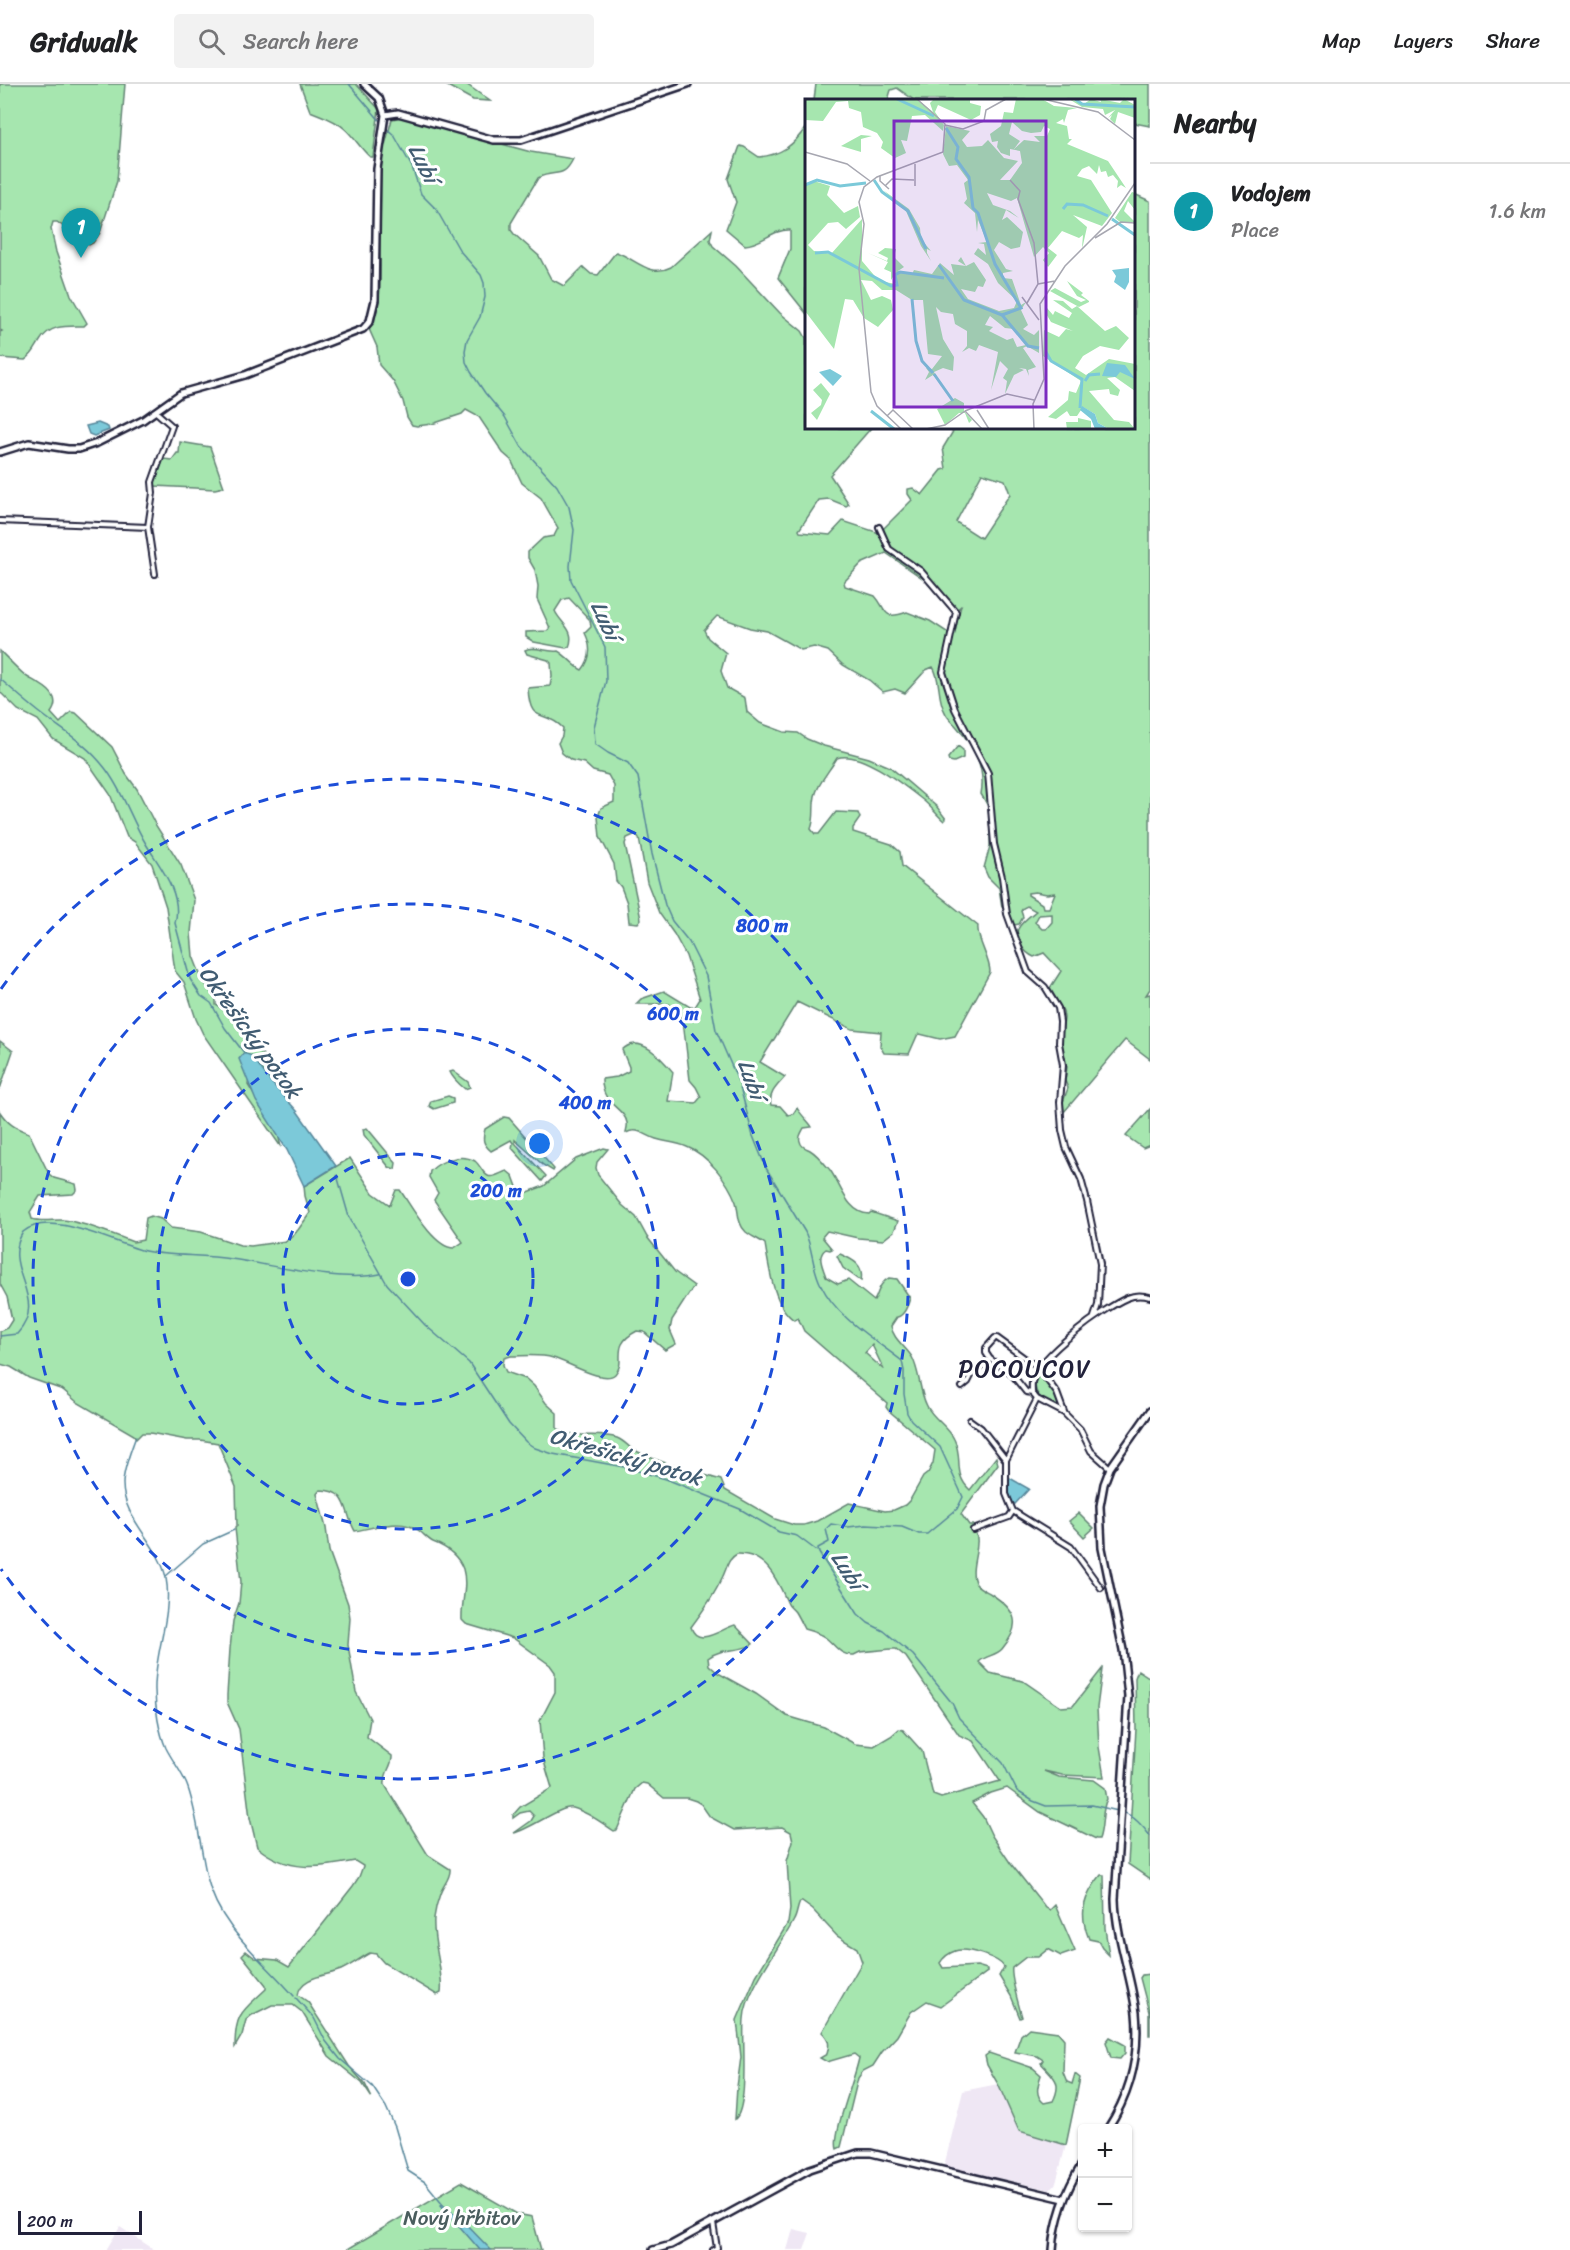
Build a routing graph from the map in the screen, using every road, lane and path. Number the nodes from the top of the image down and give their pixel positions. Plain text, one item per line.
1 (364, 84) edge
2 (688, 84) edge
3 (385, 118) junction
4 (156, 412) junction
5 (0, 452) edge
6 (0, 521) edge
7 (148, 527) junction
8 (879, 527) dead end
9 (155, 574) dead end
10 (1150, 1297) edge
11 (1094, 1317) junction
12 (990, 1359) junction
13 (1040, 1367) junction
14 (962, 1388) dead end
15 (1032, 1393) junction
16 (1037, 1399) junction
17 (1150, 1410) edge
18 (1064, 1413) junction
19 (970, 1420) dead end
20 (1006, 1460) junction
21 (1110, 1468) junction
22 (1013, 1511) junction
23 (972, 1530) dead end
24 (1101, 1588) dead end
25 (1110, 2124) edge
26 (1078, 2173) edge
27 (1064, 2199) junction
28 (713, 2223) junction
29 (653, 2250) edge
30 (713, 2250) edge
31 (1053, 2250) edge

1 - 3 street
2 - 3 street
3 - 4 street
4 - 5 street
4 - 7 street
6 - 7 street
7 - 9 street
8 - 11 street
10 - 11 street
11 - 13 street
12 - 13 street
12 - 14 street
12 - 15 street
13 - 15 street
13 - 18 street
15 - 16 street
16 - 18 street
16 - 20 street
17 - 21 street
18 - 21 street
19 - 20 street
20 - 22 street
21 - 25 street
22 - 23 street
22 - 24 street
26 - 27 street
27 - 28 street
27 - 31 street
28 - 29 street
28 - 30 street

